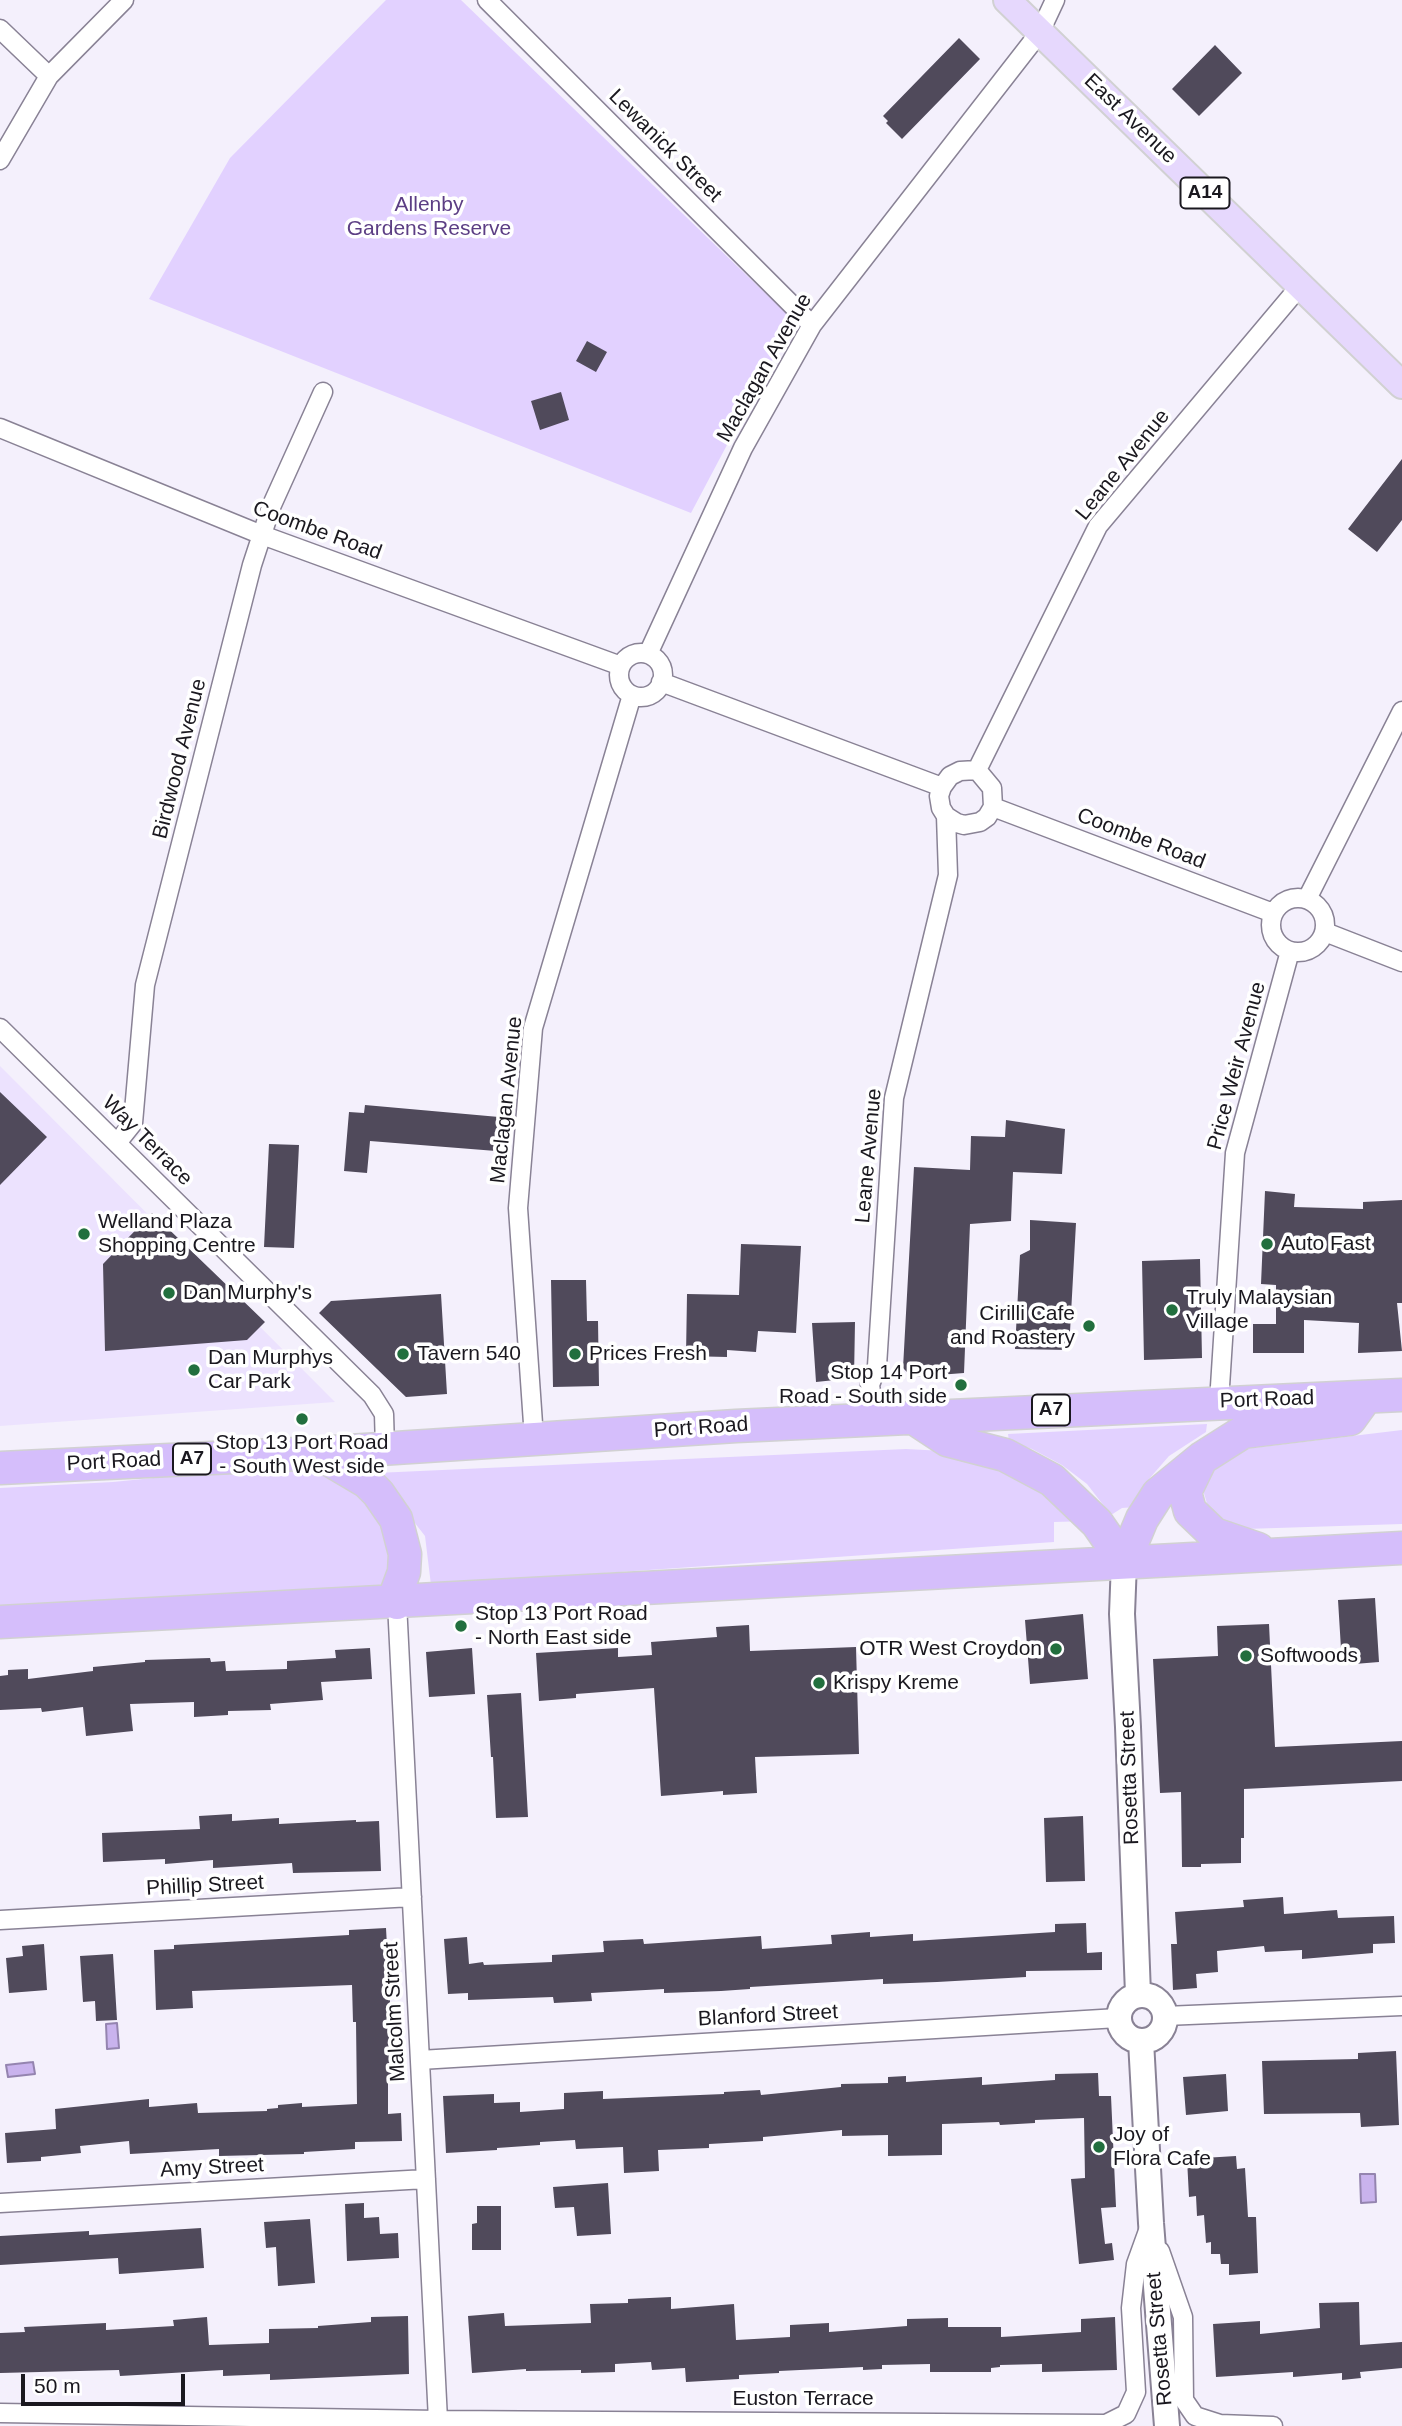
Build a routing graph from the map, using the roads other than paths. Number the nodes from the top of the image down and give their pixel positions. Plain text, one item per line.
1 (124, 0) edge
2 (486, 0) edge
3 (1007, 0) edge
4 (1055, 0) edge
5 (0, 29) edge
6 (1040, 32) junction
7 (49, 76) junction
8 (0, 160) edge
9 (1300, 286) junction
10 (811, 325) junction
11 (1402, 385) edge
12 (323, 392) dead end
13 (0, 428) edge
14 (262, 535) junction
15 (648, 654) junction
16 (621, 666) junction
17 (661, 682) junction
18 (632, 695) junction
19 (1402, 710) edge
20 (978, 770) junction
21 (942, 787) junction
22 (993, 807) junction
23 (946, 816) junction
24 (1307, 899) junction
25 (1273, 913) junction
26 (1325, 932) junction
27 (1290, 951) junction
28 (1402, 962) edge
29 (0, 1028) edge
30 (117, 1143) junction
31 (1402, 1395) edge
32 (1366, 1397) junction
33 (1219, 1402) junction
34 (912, 1417) junction
35 (875, 1419) junction
36 (534, 1438) junction
37 (385, 1448) junction
38 (318, 1453) junction
39 (1202, 1458) junction
40 (0, 1468) edge
41 (1402, 1548) edge
42 (1272, 1555) junction
43 (1124, 1562) junction
44 (397, 1602) junction
45 (0, 1622) edge
46 (412, 1897) junction
47 (0, 1920) edge
48 (1138, 1994) junction
49 (1402, 2006) edge
50 (1165, 2016) junction
51 (1118, 2018) junction
52 (1141, 2042) junction
53 (420, 2060) junction
54 (426, 2179) junction
55 (0, 2203) edge
56 (1150, 2223) junction
57 (0, 2413) edge
58 (438, 2420) junction
59 (1167, 2426) edge
60 (1273, 2426) edge

1 - 7 street
2 - 10 street, Lewanick Street
3 - 6 main road, East Avenue / A14
4 - 6 street, Maclagan Avenue
5 - 7 street
6 - 9 main road, East Avenue / A14
6 - 10 street, Maclagan Avenue
7 - 8 street
9 - 11 main road, East Avenue / A14
9 - 20 street, Leane Avenue
10 - 15 street, Maclagan Avenue
12 - 14 street, Birdwood Avenue
13 - 14 street, Coombe Road
14 - 16 street, Coombe Road
14 - 30 street, Birdwood Avenue
15 - 16 street
15 - 17 street
16 - 18 street
17 - 18 street
17 - 21 street
18 - 36 street, Maclagan Avenue
19 - 24 street
20 - 21 street
20 - 22 street
21 - 23 street
22 - 23 street
22 - 25 street, Coombe Road
23 - 35 street, Leane Avenue
24 - 25 street
24 - 26 street
25 - 27 street
26 - 27 street
26 - 28 street
27 - 33 street, Price Weir Avenue
29 - 30 street, Way Terrace
30 - 37 street, Way Terrace
31 - 32 highway, Port Road / A7
32 - 33 highway, Port Road / A7
32 - 39 highway
33 - 34 highway, Port Road / A7
34 - 35 highway, Port Road / A7
34 - 43 highway
35 - 36 highway, Port Road / A7
36 - 37 highway, Port Road / A7
37 - 38 highway, Port Road / A7
38 - 40 highway, Port Road / A7
38 - 44 highway
39 - 42 highway
39 - 43 highway
41 - 42 highway
42 - 43 highway
43 - 44 highway
43 - 48 street, Rosetta Street
44 - 45 highway
44 - 46 street, Malcolm Street
46 - 47 street, Phillip Street
46 - 53 street, Malcolm Street
48 - 50 street
48 - 51 street
49 - 50 street
50 - 52 street
51 - 52 street
51 - 53 street, Blanford Street
52 - 56 street, Rosetta Street
53 - 54 street, Malcolm Street
54 - 55 street, Amy Street
54 - 58 street, Malcolm Street
56 - 58 street, Euston Terrace
56 - 59 street, Rosetta Street
56 - 60 street
57 - 58 street, Euston Terrace

